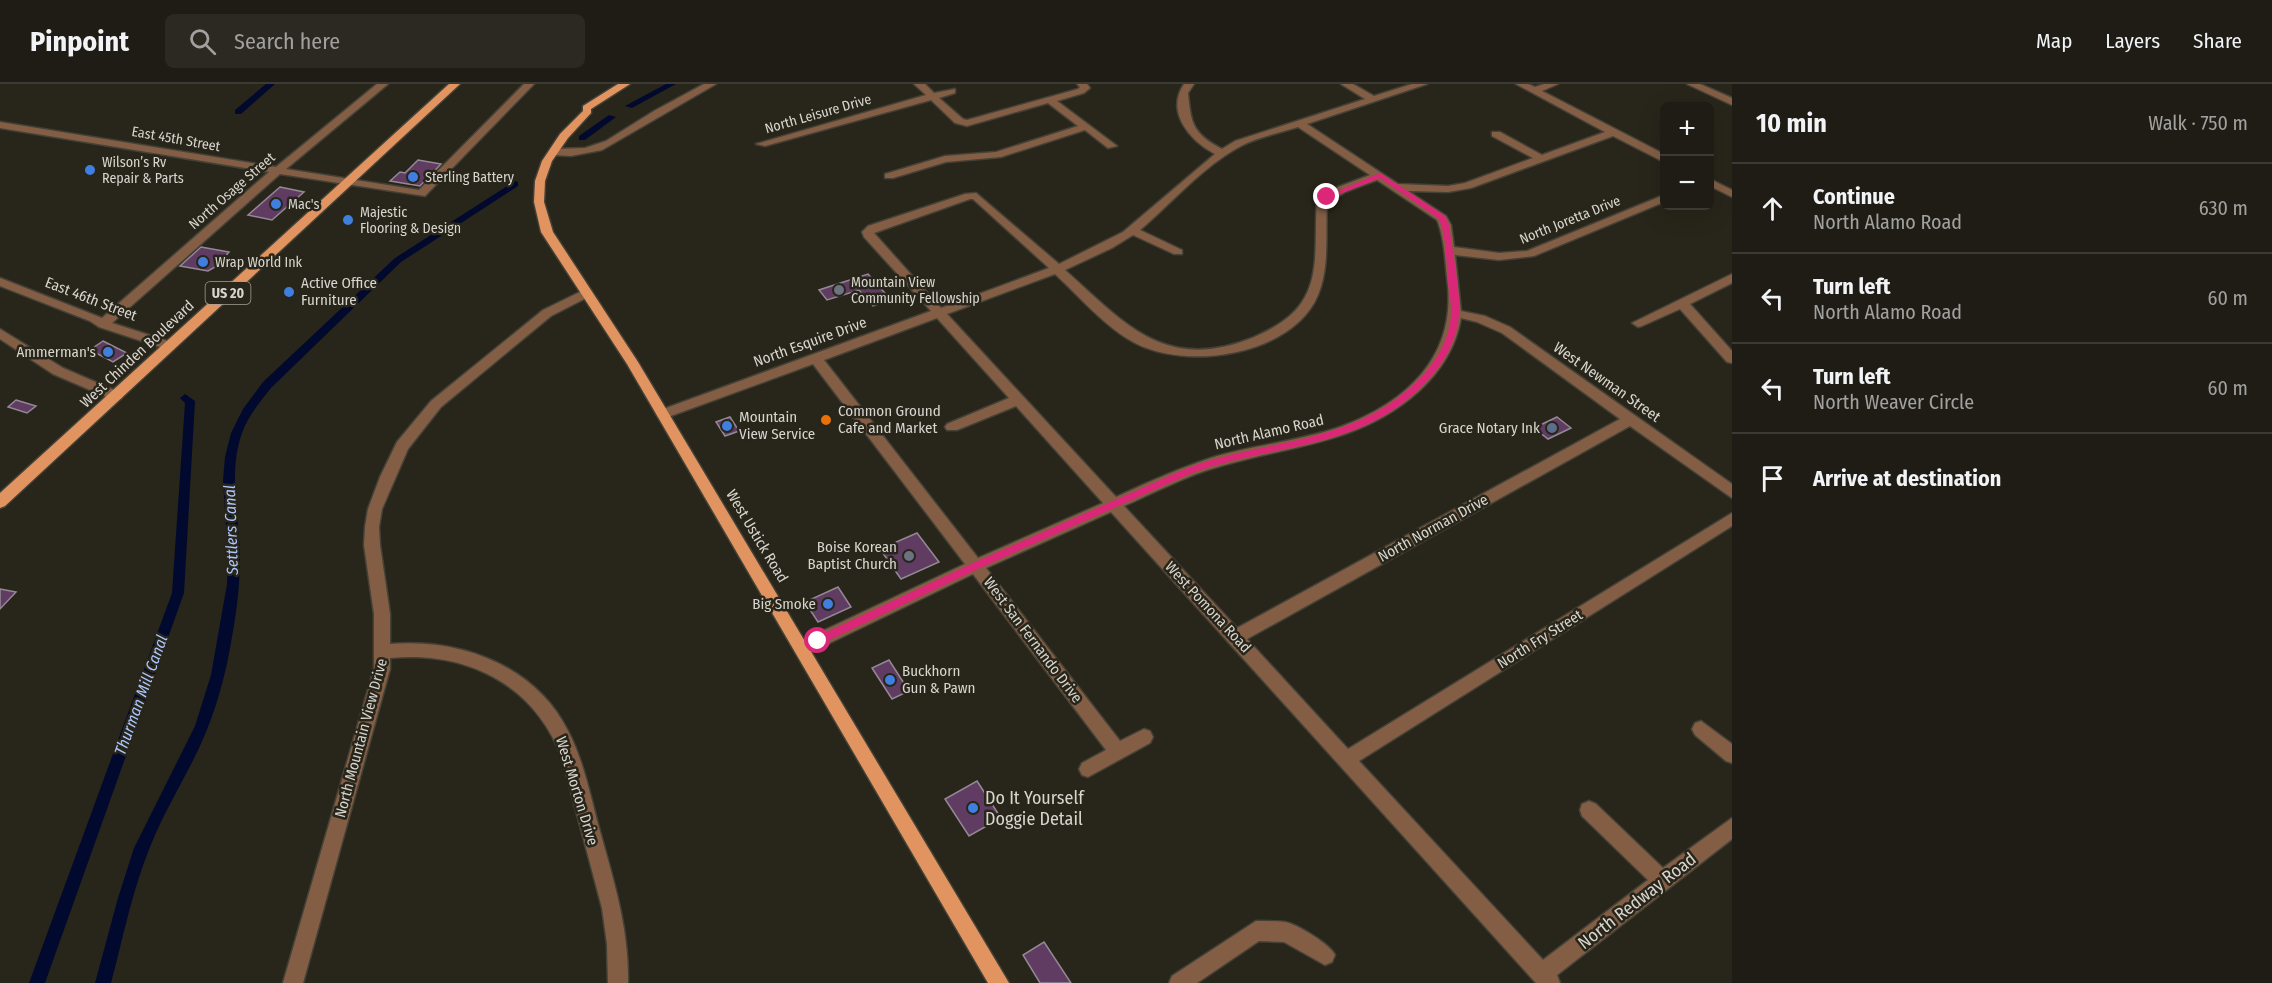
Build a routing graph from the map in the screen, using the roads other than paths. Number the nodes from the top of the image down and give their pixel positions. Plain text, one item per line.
1 (382, 84) edge
2 (455, 84) edge
3 (529, 84) edge
4 (625, 84) edge
5 (639, 84) edge
6 (711, 84) edge
7 (919, 84) edge
8 (1189, 84) edge
9 (1346, 84) edge
10 (1422, 84) edge
11 (1521, 84) edge
12 (1553, 84) edge
13 (1692, 84) edge
14 (1083, 86) edge
15 (952, 91) dead end
16 (1534, 91) junction
17 (932, 96) junction
18 (1050, 100) junction
19 (1373, 100) junction
20 (1732, 102) edge
21 (588, 111) junction
22 (1300, 124) junction
23 (0, 125) edge
24 (1085, 127) junction
25 (1614, 132) junction
26 (1496, 134) dead end
27 (761, 144) dead end
28 (1112, 147) dead end
29 (554, 152) junction
30 (1221, 153) junction
31 (1661, 156) edge
32 (1542, 159) junction
33 (276, 172) junction
34 (1380, 175) junction
35 (889, 176) dead end
36 (347, 183) junction
37 (1714, 184) edge
38 (1399, 187) junction
39 (1732, 194) edge
40 (1660, 200) edge
41 (1133, 231) junction
42 (1448, 249) junction
43 (1178, 252) dead end
44 (1058, 269) junction
45 (1732, 278) edge
46 (0, 282) edge
47 (586, 293) junction
48 (1682, 303) junction
49 (937, 313) junction
50 (1455, 313) junction
51 (1638, 323) dead end
52 (103, 324) junction
53 (2, 336) edge
54 (170, 346) junction
55 (815, 357) junction
56 (1732, 359) edge
57 (116, 396) junction
58 (1018, 400) junction
59 (663, 414) junction
60 (1630, 419) junction
61 (952, 427) dead end
62 (1732, 492) edge
63 (0, 502) edge
64 (1115, 506) junction
65 (1732, 519) edge
66 (977, 566) junction
67 (1235, 637) junction
68 (803, 648) junction
69 (383, 652) junction
70 (1701, 729) dead end
71 (1144, 737) dead end
72 (1118, 752) junction
73 (1732, 755) edge
74 (1347, 759) junction
75 (1088, 769) dead end
76 (1589, 810) dead end
77 (1732, 828) edge
78 (1663, 881) junction
79 (1325, 955) dead end
80 (1546, 979) edge
81 (293, 983) edge
82 (618, 983) edge
83 (999, 983) edge
84 (1179, 983) edge

1 - 33 street, North Osage Street
2 - 36 main road, West Chinden Boulevard / US 20
3 - 36 street, East 45th Street
4 - 21 main road, West Ustick Road
5 - 21 main road, West Ustick Road
6 - 29 street
7 - 17 street
8 - 30 street
9 - 19 street
10 - 19 street, North Esquire Drive
11 - 16 street
12 - 16 street
13 - 20 street
14 - 18 street
15 - 17 street, North Leisure Drive
16 - 25 street
17 - 18 street
17 - 27 street, North Leisure Drive
18 - 24 street
19 - 22 street, North Esquire Drive
21 - 29 main road, West Ustick Road
22 - 30 street, North Esquire Drive
22 - 34 street, North Alamo Road
23 - 33 street, East 45th Street
24 - 28 street
24 - 35 street
25 - 31 street
25 - 32 street
26 - 32 street
29 - 47 main road, West Ustick Road
30 - 41 street, North Esquire Drive
32 - 38 street
33 - 36 street, East 45th Street
33 - 52 street, North Osage Street
34 - 38 street, North Alamo Road
34 - 44 street
36 - 54 main road, West Chinden Boulevard / US 20
37 - 39 street
38 - 42 street, North Alamo Road
40 - 42 street, North Joretta Drive
41 - 43 street
41 - 44 street, North Esquire Drive
42 - 50 street, North Alamo Road
44 - 49 street, North Esquire Drive
44 - 49 street, West Pomona Road
45 - 48 street
46 - 52 street, East 46th Street
47 - 59 main road, West Ustick Road
47 - 69 street, North Mountain View Drive
48 - 51 street
48 - 56 street
49 - 55 street, North Esquire Drive
49 - 58 street, West Pomona Road
50 - 60 street, West Newman Street
50 - 64 street, North Alamo Road
52 - 54 street, East 46th Street
53 - 57 street
54 - 57 main road, West Chinden Boulevard / US 20
55 - 59 street, North Esquire Drive
55 - 66 street, West San Fernando Drive
57 - 63 main road, West Chinden Boulevard / US 20
58 - 61 street
58 - 64 street, West Pomona Road
59 - 68 main road, West Ustick Road
60 - 62 street, West Newman Street
60 - 67 street, North Norman Drive
64 - 66 street, North Alamo Road
64 - 67 street, West Pomona Road
65 - 74 street, North Fry Street
66 - 68 street, North Alamo Road
66 - 72 street, West San Fernando Drive
67 - 74 street, West Pomona Road
68 - 83 main road, West Ustick Road
69 - 81 street, North Mountain View Drive
69 - 82 street, West Morton Drive
70 - 73 street
71 - 72 street
72 - 75 street
74 - 80 street, West Pomona Road
76 - 78 street
77 - 78 street, North Redway Road
78 - 80 street, North Redway Road
79 - 84 street

